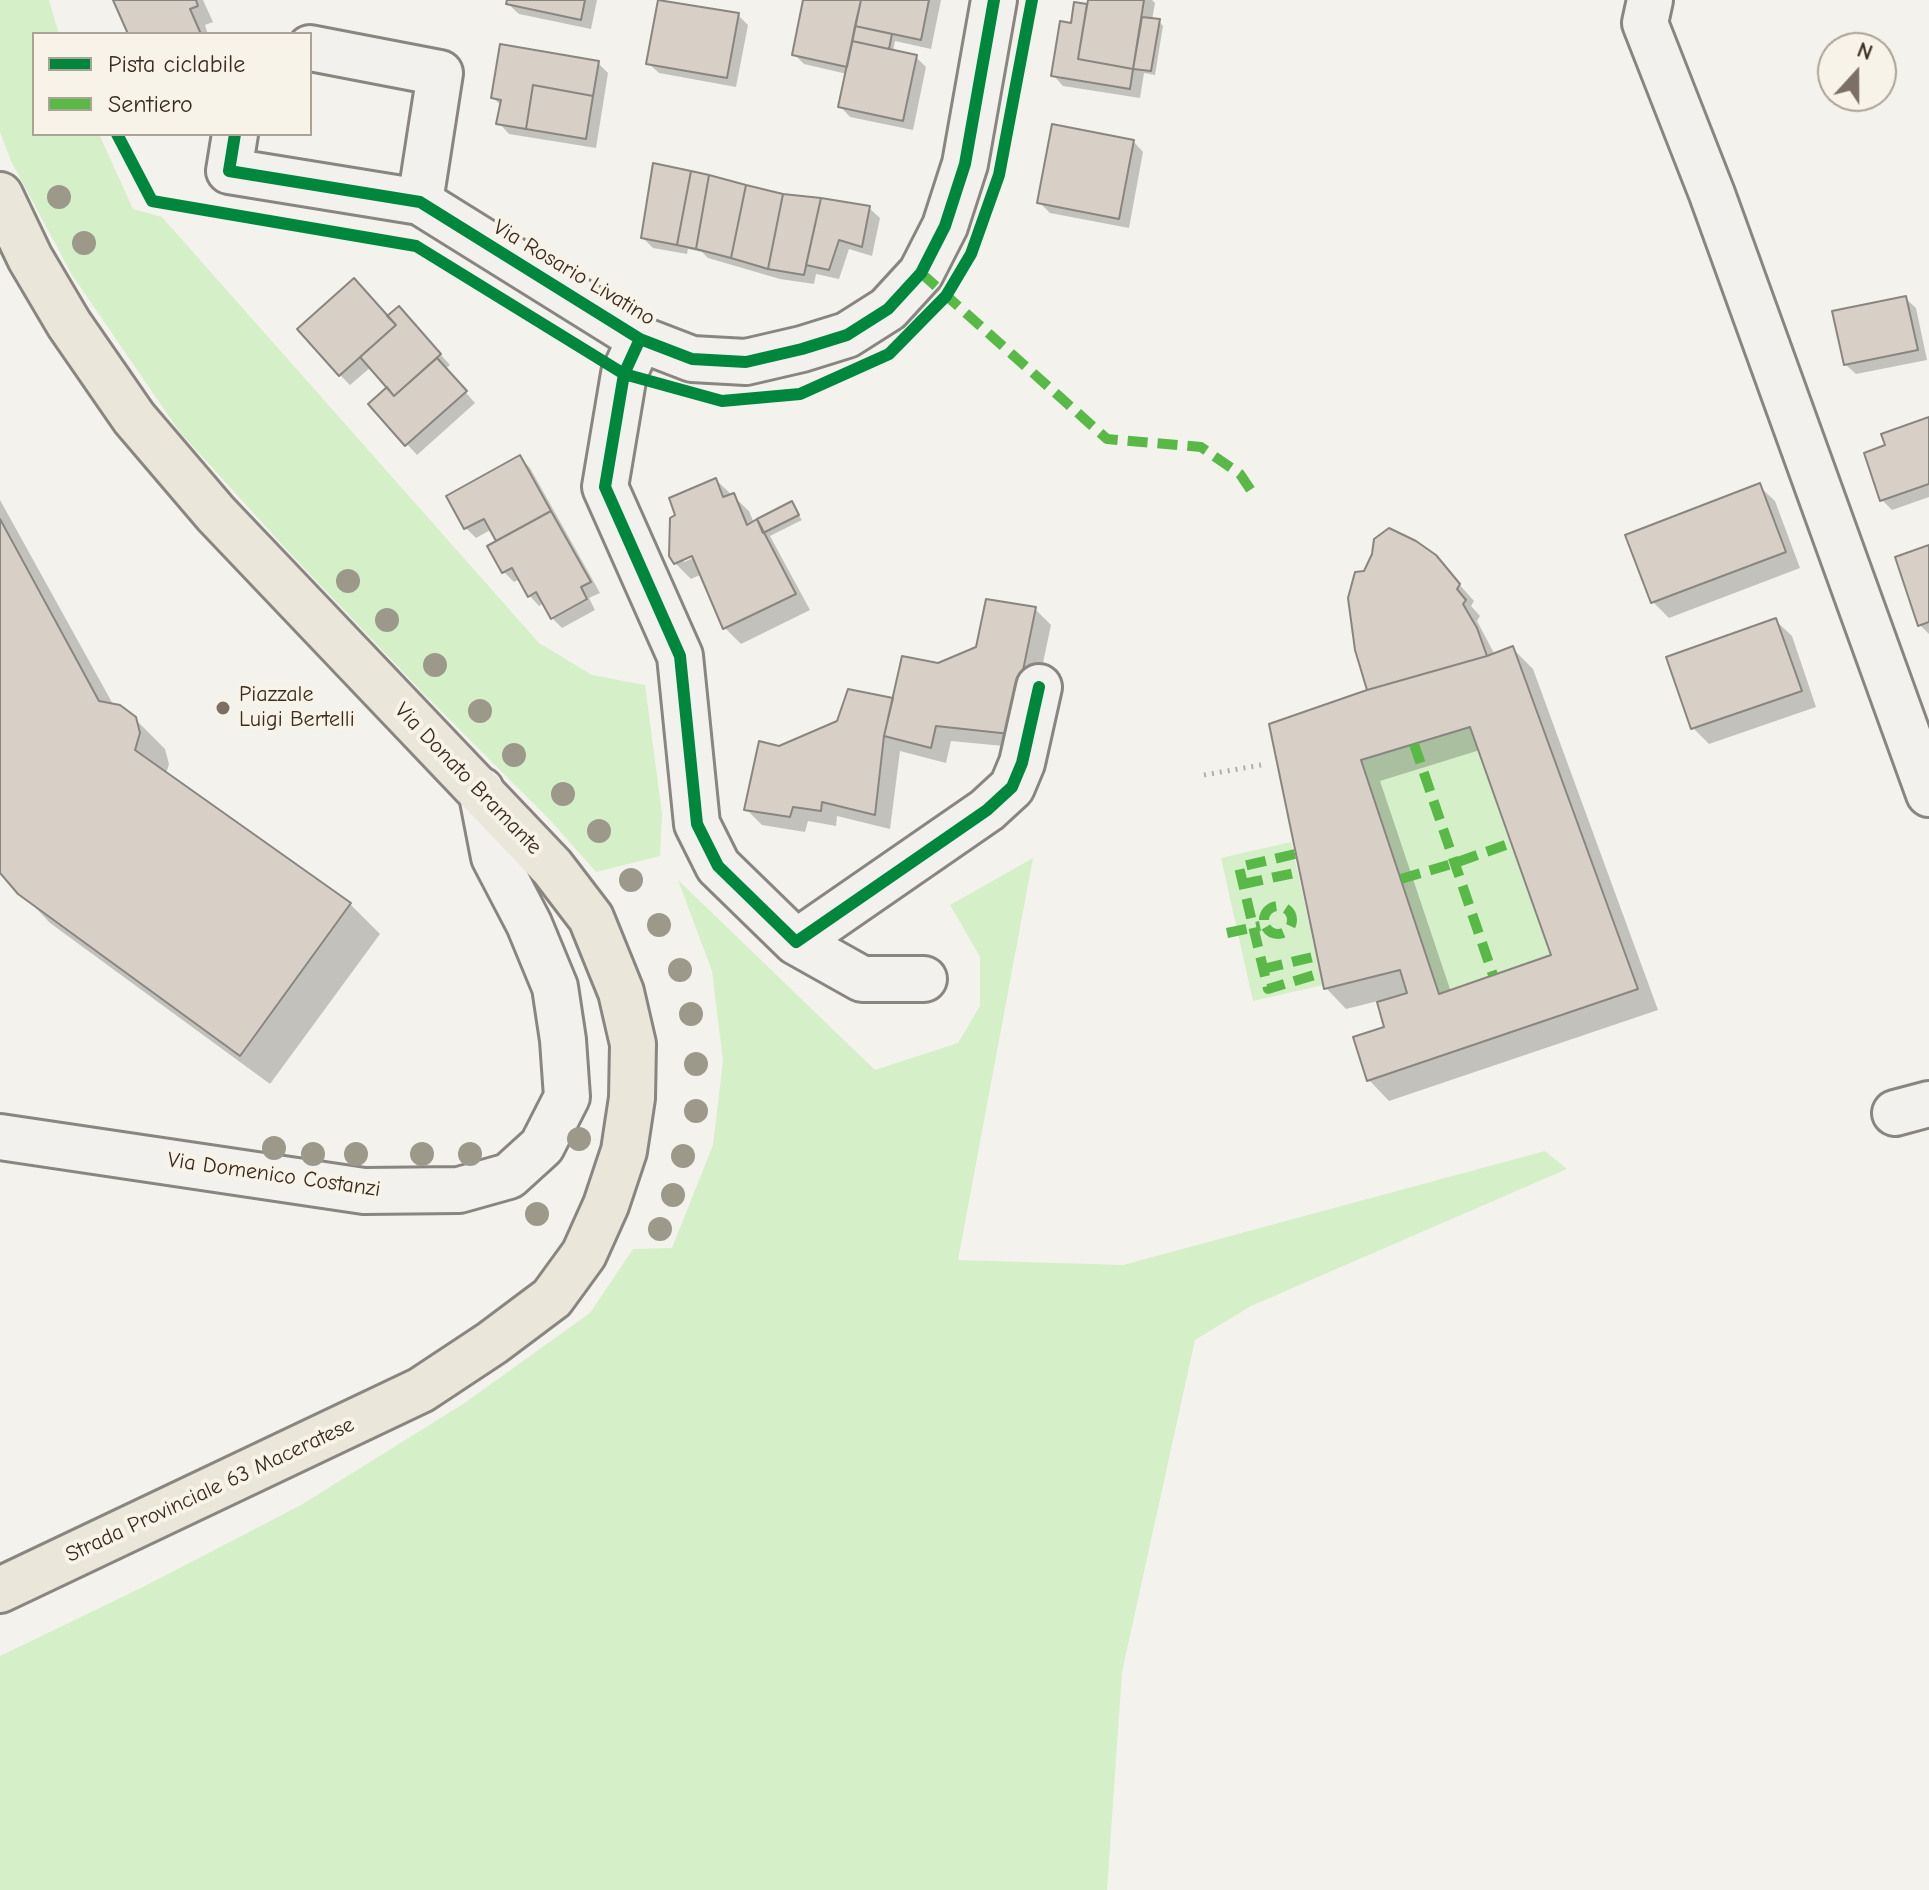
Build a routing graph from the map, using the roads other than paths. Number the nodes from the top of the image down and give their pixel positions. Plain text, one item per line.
1 (994, 0) edge
2 (1650, 0) edge
3 (312, 48) edge
4 (235, 136) edge
5 (0, 195) edge
6 (420, 202) junction
7 (640, 339) junction
8 (1039, 687) dead end
9 (481, 790) junction
10 (1929, 794) edge
11 (796, 942) junction
12 (924, 979) dead end
13 (0, 1137) edge
14 (421, 1390) joint
15 (0, 1590) edge

1 - 7 street, Via Rosario Livatino
2 - 10 street
3 - 6 street
4 - 6 street, Via Rosario Livatino
5 - 9 main road, Via Donato Bramante
6 - 7 street, Via Rosario Livatino
7 - 11 street
8 - 11 street
9 - 13 street, Via Domenico Costanzi
9 - 14 main road, Via Donato Bramante
11 - 12 street
14 - 15 main road, Strada Provinciale 63 Maceratese

